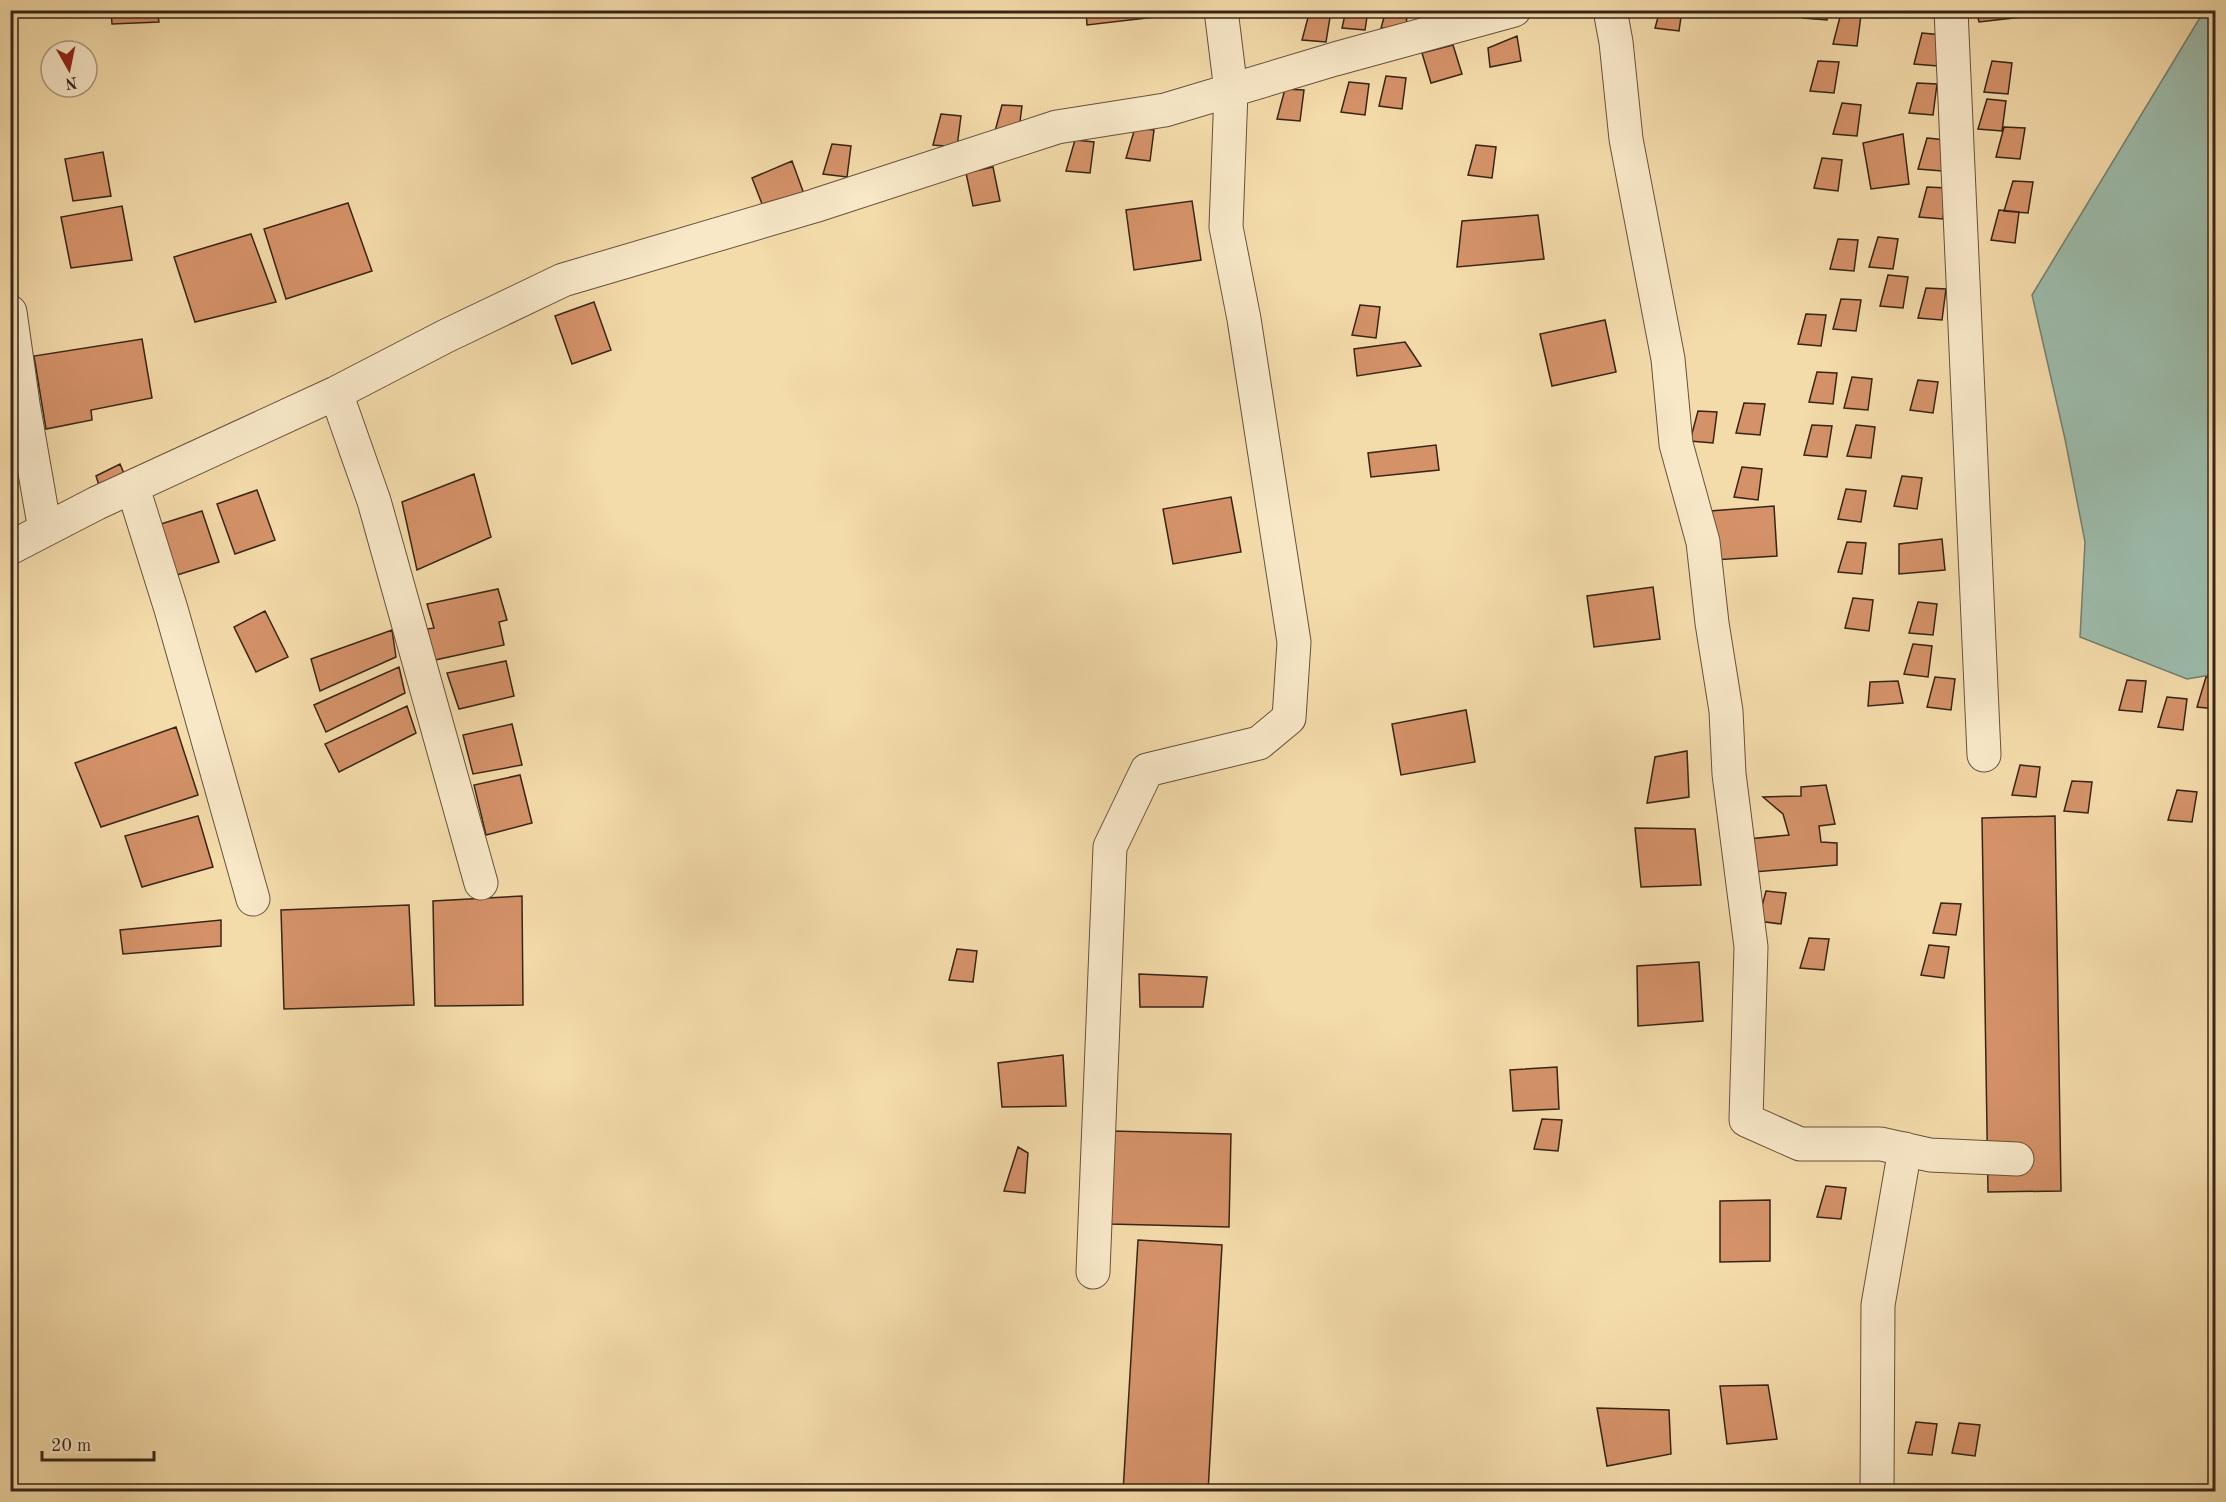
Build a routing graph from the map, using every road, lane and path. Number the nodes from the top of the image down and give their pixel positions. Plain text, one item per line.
1 (1221, 10) edge
2 (1514, 10) edge
3 (1610, 10) edge
4 (1951, 10) edge
5 (1231, 91) junction
6 (10, 312) edge
7 (336, 393) junction
8 (133, 488) junction
9 (45, 530) junction
10 (10, 548) edge
11 (1984, 755) dead end
12 (482, 883) dead end
13 (253, 899) dead end
14 (1905, 1149) junction
15 (2017, 1159) dead end
16 (1093, 1272) dead end
17 (1877, 1491) edge

1 - 5 street
2 - 5 street
3 - 14 street
4 - 11 street
5 - 7 street
5 - 16 street
6 - 9 street
7 - 8 street
7 - 12 street
8 - 9 street
8 - 13 street
9 - 10 street
14 - 15 street
14 - 17 street

